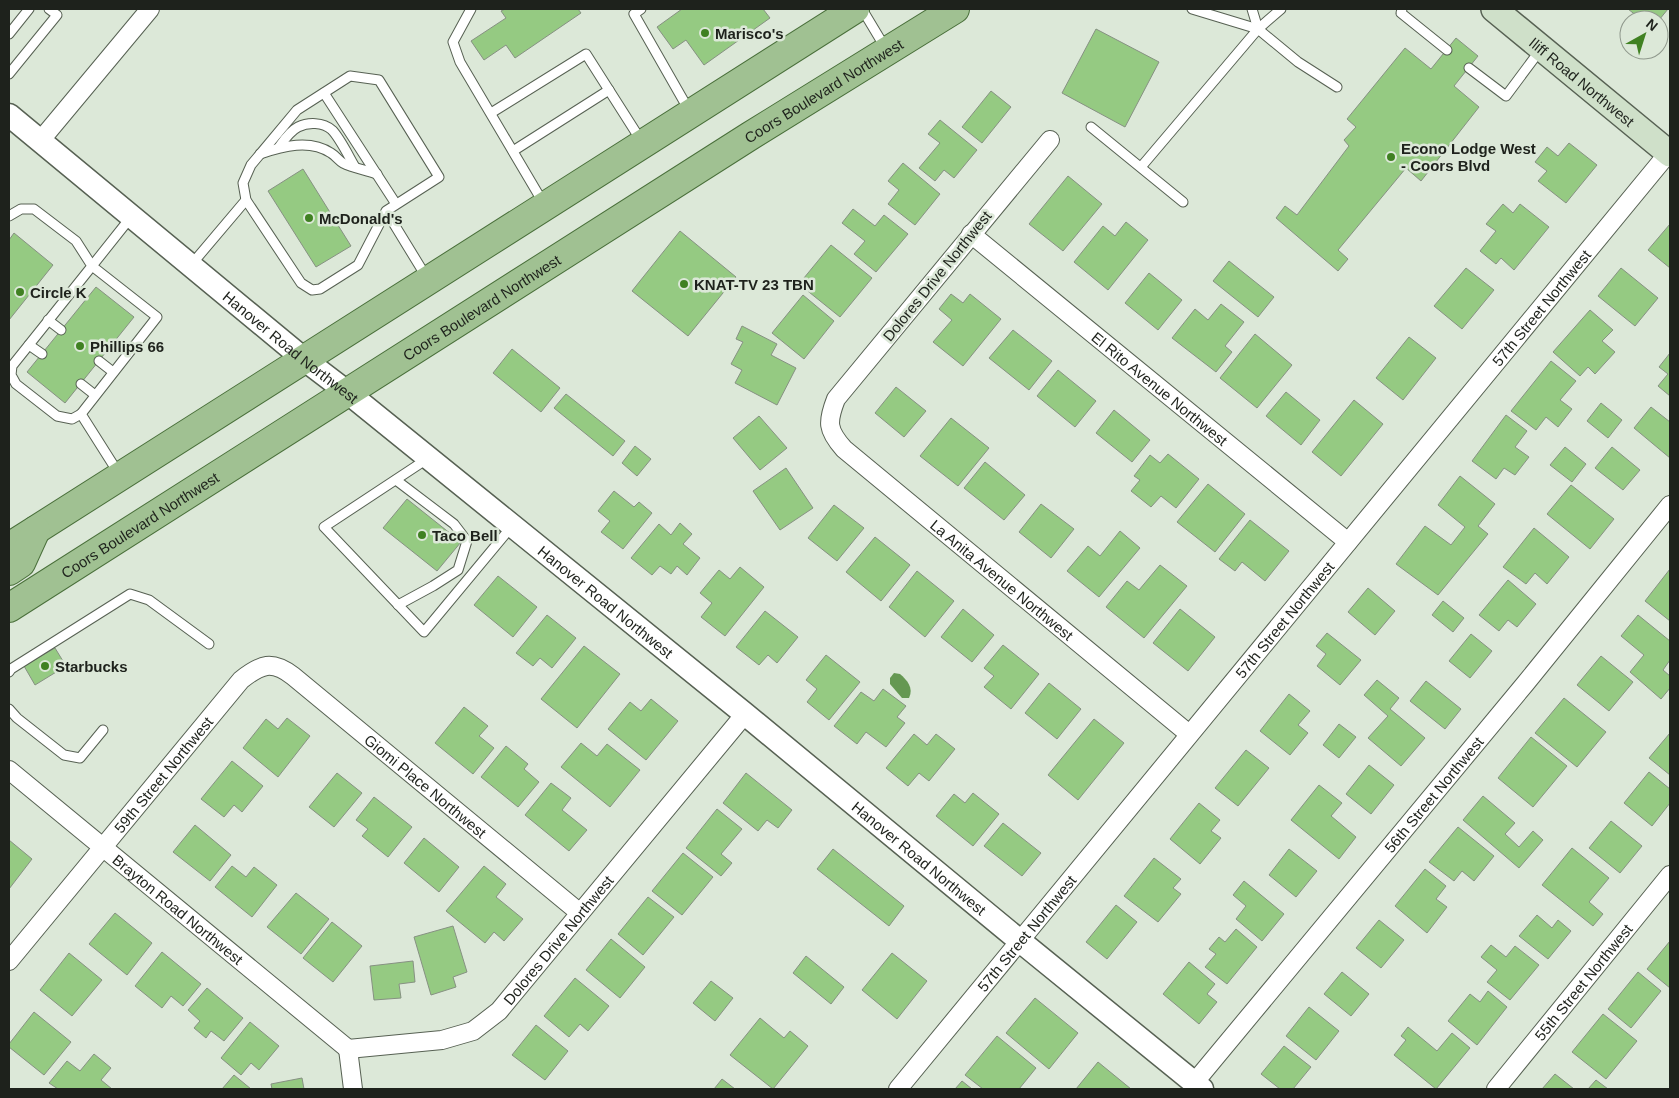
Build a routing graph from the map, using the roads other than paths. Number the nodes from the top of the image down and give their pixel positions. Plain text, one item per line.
1 (29, 9) edge
2 (49, 9) edge
3 (150, 9) edge
4 (471, 9) edge
5 (854, 9) edge
6 (862, 9) edge
7 (955, 9) edge
8 (1192, 9) edge
9 (1252, 9) edge
10 (1281, 9) edge
11 (1402, 9) edge
12 (1494, 9) edge
13 (635, 10) edge
14 (1258, 29) junction
15 (9, 34) edge
16 (1542, 48) junction
17 (1447, 50) dead end
18 (887, 51) junction
19 (1468, 68) dead end
20 (9, 74) edge
21 (1337, 87) dead end
22 (609, 90) junction
23 (324, 93) junction
24 (490, 113) junction
25 (690, 113) junction
26 (9, 116) edge
27 (1091, 127) dead end
28 (1050, 140) dead end
29 (40, 141) junction
30 (643, 144) junction
31 (279, 147) junction
32 (513, 151) junction
33 (1670, 152) edge
34 (260, 154) junction
35 (355, 167) junction
36 (1141, 167) junction
37 (377, 174) junction
38 (246, 200) junction
39 (1183, 202) dead end
40 (396, 204) junction
41 (545, 206) junction
42 (386, 211) junction
43 (9, 216) edge
44 (131, 217) junction
45 (971, 234) junction
46 (92, 266) junction
47 (191, 266) junction
48 (428, 281) junction
49 (48, 320) junction
50 (61, 330) dead end
51 (29, 345) junction
52 (42, 354) dead end
53 (99, 360) dead end
54 (305, 360) junction
55 (10, 365) edge
56 (114, 372) junction
57 (80, 384) dead end
58 (347, 392) junction
59 (95, 395) junction
60 (80, 414) junction
61 (830, 416) joint
62 (429, 458) junction
63 (120, 476) junction
64 (396, 480) junction
65 (1670, 505) edge
66 (512, 526) junction
67 (36, 530) junction
68 (1348, 542) junction
69 (9, 547) edge
70 (9, 571) edge
71 (398, 605) junction
72 (9, 608) edge
73 (209, 644) dead end
74 (268, 665) joint
75 (9, 672) edge
76 (9, 709) edge
77 (745, 714) junction
78 (103, 730) dead end
79 (1189, 734) junction
80 (9, 770) edge
81 (103, 849) junction
82 (1670, 874) edge
83 (580, 913) junction
84 (1020, 941) junction
85 (9, 961) edge
86 (348, 1049) junction
87 (1198, 1086) edge
88 (352, 1089) edge
89 (898, 1089) edge
90 (1496, 1089) edge

1 - 15 lane
2 - 20 lane
3 - 29 street
4 - 24 lane
5 - 25 main road
6 - 18 lane
7 - 18 main road, Coors Boulevard Northwest
8 - 14 lane
9 - 14 lane
10 - 14 lane
11 - 17 lane
12 - 16 main road, Iliff Road Northwest
13 - 25 lane
14 - 21 lane
14 - 36 lane
16 - 19 lane
16 - 33 main road, Iliff Road Northwest
18 - 58 main road, Coors Boulevard Northwest
22 - 24 lane
22 - 30 lane
22 - 32 lane
23 - 34 lane
23 - 37 lane
23 - 40 lane
24 - 32 lane
25 - 30 main road
26 - 29 street, Hanover Road Northwest
27 - 36 lane
28 - 45 street, Dolores Drive Northwest
29 - 44 street, Hanover Road Northwest
30 - 41 main road
31 - 34 lane
31 - 35 lane
31 - 35 lane
32 - 41 lane
33 - 68 street, 57th Street Northwest
34 - 38 lane
35 - 37 lane
36 - 39 lane
37 - 40 lane
38 - 42 lane
38 - 47 lane
40 - 42 lane
41 - 48 main road
42 - 48 lane
43 - 46 lane
44 - 46 lane
44 - 47 street, Hanover Road Northwest
45 - 61 street, Dolores Drive Northwest
45 - 68 street, El Rito Avenue Northwest
46 - 49 lane
46 - 56 lane
47 - 54 street, Hanover Road Northwest
48 - 54 main road
49 - 50 lane
49 - 51 lane
51 - 52 lane
51 - 55 lane
53 - 56 lane
54 - 58 street, Hanover Road Northwest
54 - 63 main road
55 - 60 lane
56 - 59 lane
57 - 59 lane
58 - 62 street, Hanover Road Northwest
58 - 72 main road, Coors Boulevard Northwest
59 - 60 lane
60 - 63 lane
61 - 79 street, La Anita Avenue Northwest
62 - 64 lane
62 - 66 street, Hanover Road Northwest
63 - 67 main road
64 - 71 lane
64 - 71 lane
65 - 87 street, 56th Street Northwest
66 - 71 lane
66 - 77 street, Hanover Road Northwest
67 - 69 main road
67 - 70 main road
68 - 79 street, 57th Street Northwest
73 - 75 lane
74 - 81 street, 59th Street Northwest
74 - 83 street, Giomi Place Northwest
76 - 78 lane
77 - 83 street, Dolores Drive Northwest
77 - 84 street, Hanover Road Northwest
79 - 84 street, 57th Street Northwest
80 - 81 street, Brayton Road Northwest
81 - 85 street, 59th Street Northwest
81 - 86 street, Brayton Road Northwest
82 - 90 street, 55th Street Northwest
83 - 86 street, Dolores Drive Northwest
84 - 87 street, Hanover Road Northwest
84 - 89 street, 57th Street Northwest
86 - 88 street

